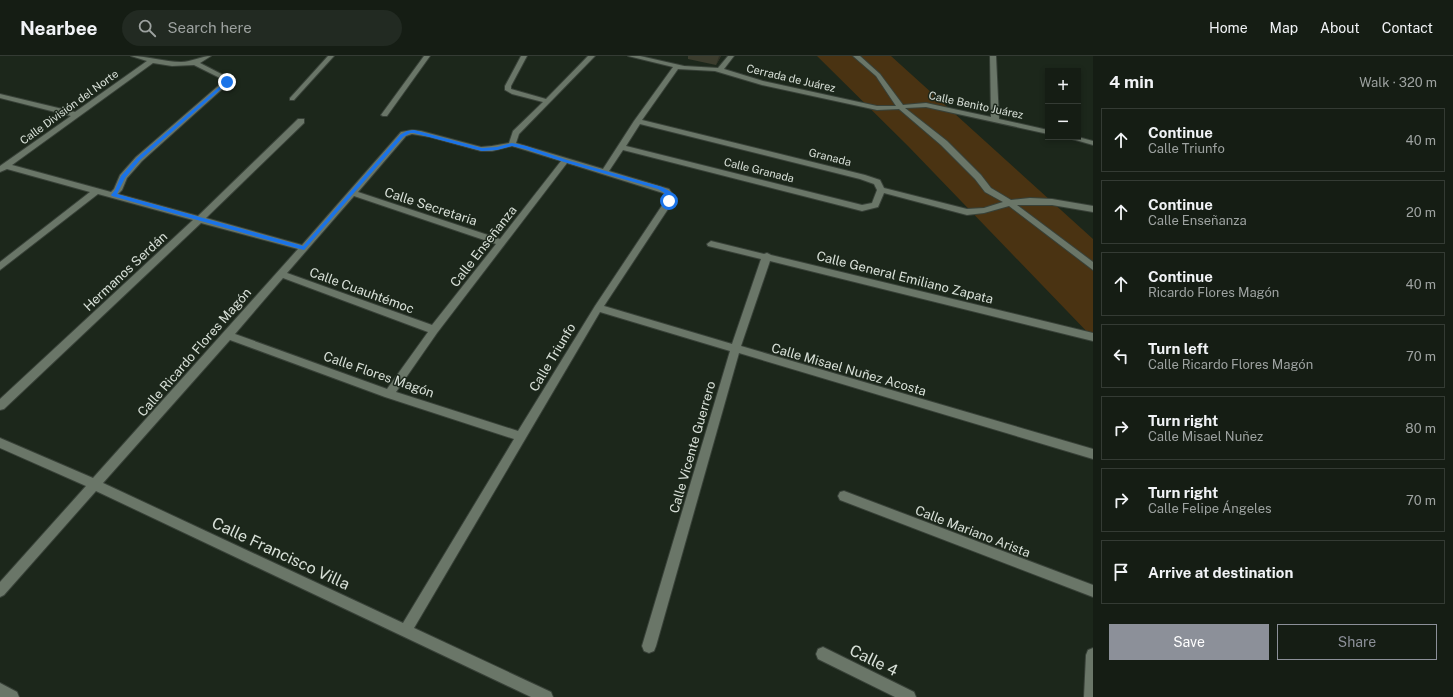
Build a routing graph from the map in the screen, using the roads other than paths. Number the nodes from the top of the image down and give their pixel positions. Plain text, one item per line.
1 (134, 56) edge
2 (208, 56) edge
3 (331, 56) edge
4 (427, 56) edge
5 (524, 56) edge
6 (592, 56) edge
7 (631, 56) edge
8 (664, 56) edge
9 (732, 56) edge
10 (856, 56) edge
11 (992, 56) edge
12 (150, 61) junction
13 (196, 62) junction
14 (658, 62) junction
15 (676, 66) junction
16 (719, 71) junction
17 (0, 96) edge
18 (292, 99) dead end
19 (547, 101) junction
20 (900, 106) junction
21 (76, 115) junction
22 (385, 115) dead end
23 (995, 120) junction
24 (301, 121) dead end
25 (638, 121) junction
26 (1045, 131) edge
27 (1081, 140) edge
28 (1093, 143) edge
29 (512, 144) junction
30 (622, 147) junction
31 (566, 161) junction
32 (3, 168) edge
33 (605, 172) junction
34 (880, 190) junction
35 (96, 191) junction
36 (352, 193) junction
37 (113, 195) junction
38 (1010, 203) junction
39 (1093, 210) edge
40 (200, 219) junction
41 (502, 243) junction
42 (711, 244) dead end
43 (304, 248) junction
44 (767, 256) junction
45 (0, 267) edge
46 (1093, 267) edge
47 (281, 274) junction
48 (598, 308) junction
49 (434, 330) junction
50 (228, 335) junction
51 (1093, 337) edge
52 (736, 349) junction
53 (389, 394) junction
54 (0, 406) edge
55 (521, 437) junction
56 (0, 443) edge
57 (1093, 454) edge
58 (96, 485) junction
59 (844, 496) dead end
60 (0, 591) edge
61 (1093, 591) edge
62 (405, 631) junction
63 (649, 646) dead end
64 (823, 654) dead end
65 (1093, 654) edge
66 (0, 690) edge
67 (12, 697) edge
68 (546, 697) edge
69 (909, 697) edge
70 (1091, 697) edge

1 - 12 street
2 - 13 street
3 - 18 street
4 - 22 street
5 - 19 street
6 - 19 street
7 - 14 street, Cerrada de Juárez
8 - 14 street
9 - 16 street
10 - 20 street
11 - 23 street
12 - 13 street
12 - 21 street, Calle División del Norte
13 - 37 street
14 - 15 street, Cerrada de Juárez
15 - 16 street, Cerrada de Juárez
15 - 25 street
16 - 20 street, Cerrada de Juárez
17 - 21 street
19 - 29 street
20 - 23 street, Calle Benito Juárez
20 - 38 street
21 - 32 street, Calle División del Norte
23 - 26 street, Calle Benito Juárez
24 - 40 street, Hermanos Serdán
25 - 30 street
25 - 34 street, Granada
27 - 28 street
29 - 31 street
29 - 36 street, Calle Ricardo Flores Magón
30 - 33 street
30 - 34 street, Calle Granada
31 - 33 street, Calle Triunfo
31 - 41 street, Calle Enseñanza
32 - 35 street
33 - 48 street, Calle Triunfo
34 - 38 street, Granada
35 - 37 street
35 - 45 street
36 - 41 street, Calle Secretaria
36 - 43 street, Calle Ricardo Flores Magón
37 - 40 street
38 - 39 street, Granada
38 - 46 street
40 - 43 street
40 - 54 street, Hermanos Serdán
41 - 49 street, Calle Enseñanza
42 - 44 street, Calle General Emiliano Zapata
43 - 47 street, Calle Ricardo Flores Magón
44 - 51 street, Calle General Emiliano Zapata
44 - 52 street, Calle Vicente Guerrero
47 - 49 street, Calle Cuauhtémoc
47 - 50 street, Calle Ricardo Flores Magón
48 - 52 street, Calle Misael Nuñez Acosta
48 - 55 street, Calle Triunfo
49 - 53 street, Calle Enseñanza
50 - 53 street, Calle Flores Magón
50 - 58 street, Calle Ricardo Flores Magón
52 - 57 street, Calle Misael Nuñez Acosta
52 - 63 street, Calle Vicente Guerrero
53 - 55 street, Calle Flores Magón
55 - 62 street, Calle Triunfo
56 - 58 street, Calle Francisco Villa
58 - 60 street, Calle Ricardo Flores Magón
58 - 62 street, Calle Francisco Villa
59 - 61 street, Calle Mariano Arista
62 - 68 street, Calle Francisco Villa
64 - 69 street, Calle 4
65 - 70 street
66 - 67 street

